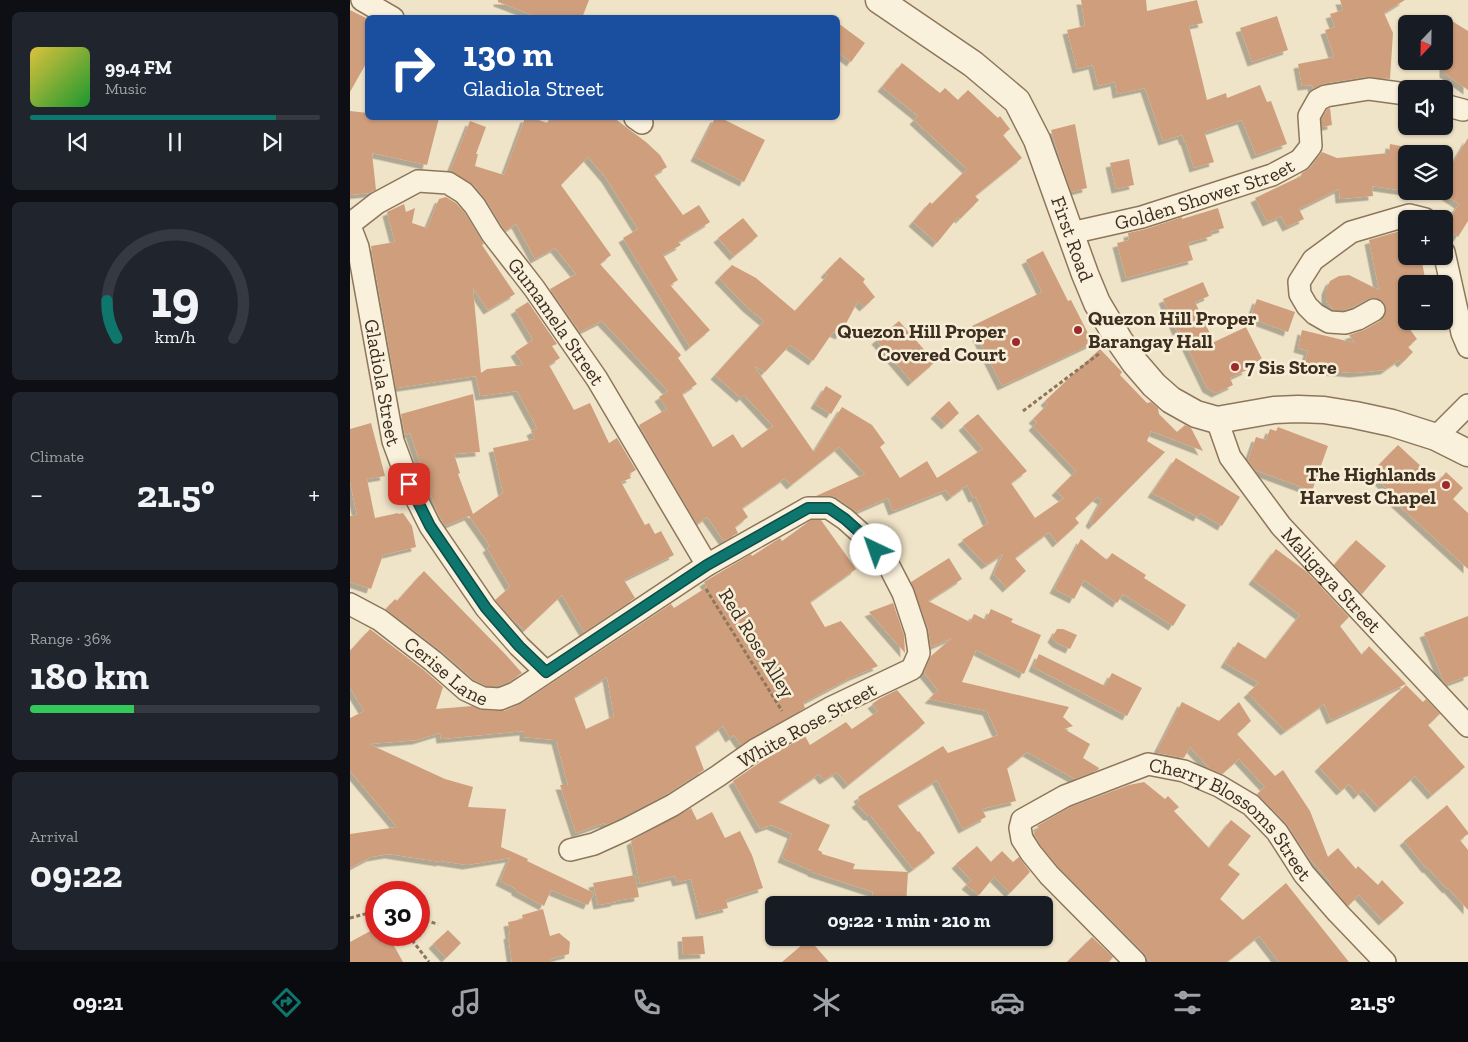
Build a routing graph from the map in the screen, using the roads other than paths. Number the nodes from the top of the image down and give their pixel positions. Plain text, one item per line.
1 (362, 0) edge
2 (879, 0) edge
3 (388, 15) edge
4 (1398, 93) edge
5 (1398, 218) edge
6 (350, 225) edge
7 (1070, 233) junction
8 (1447, 265) edge
9 (1374, 310) dead end
10 (1468, 347) edge
11 (1468, 405) edge
12 (1217, 420) junction
13 (1436, 437) junction
14 (1468, 453) edge
15 (701, 569) junction
16 (350, 604) edge
17 (546, 672) junction
18 (1468, 726) edge
19 (570, 850) dead end
20 (1135, 962) edge
21 (1385, 962) edge

1 - 3 street
2 - 7 street, First Road
4 - 7 street, Golden Shower Street
5 - 9 street
6 - 15 street, Gumamela Street
6 - 17 street, Gladiola Street
7 - 12 street, First Road
8 - 10 street
11 - 13 street
12 - 13 street, First Road
12 - 18 street, Maligaya Street
13 - 14 street, First Road
15 - 17 street, Cerise Lane
15 - 19 street, White Rose Street
16 - 17 street, Cerise Lane
20 - 21 street, Cherry Blossoms Street

